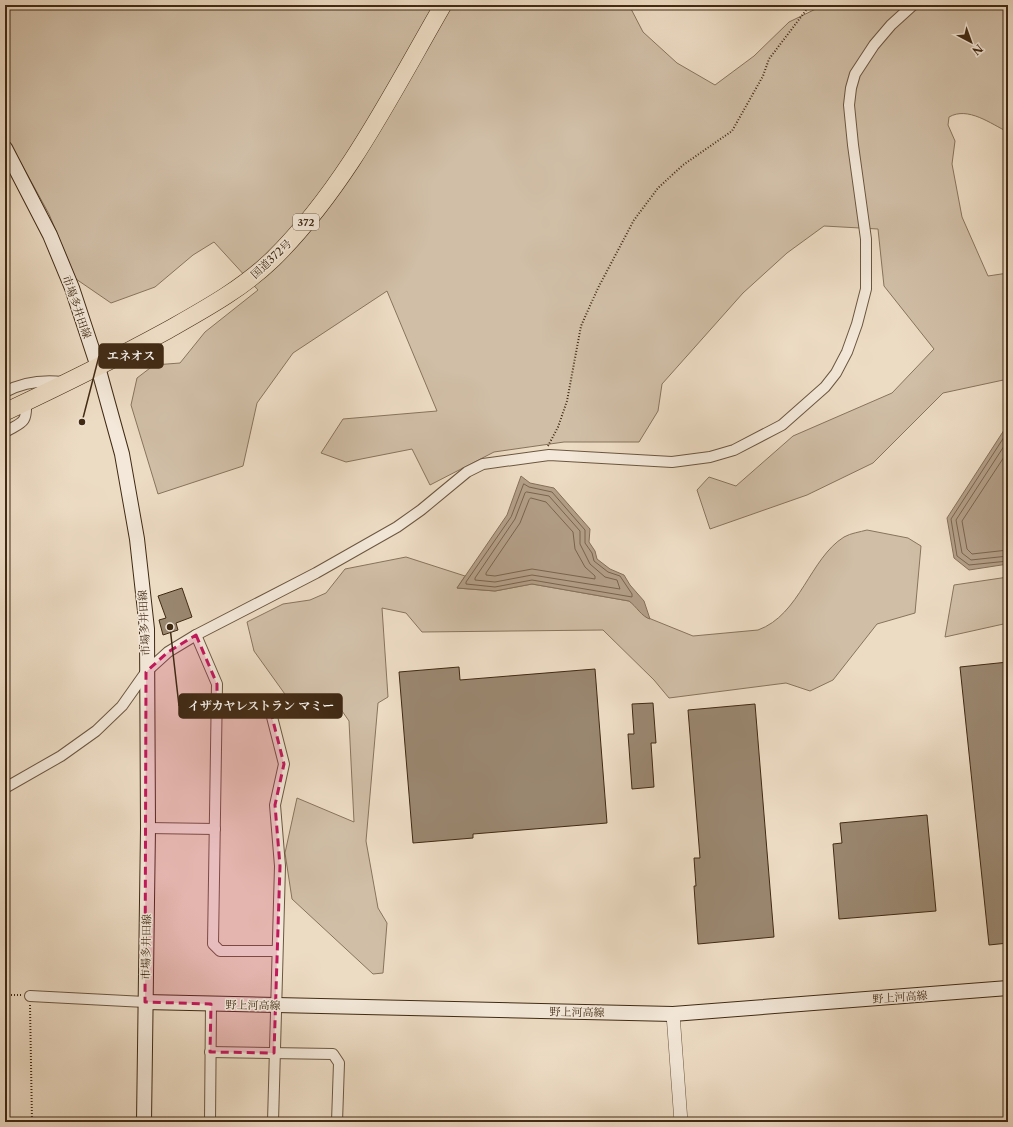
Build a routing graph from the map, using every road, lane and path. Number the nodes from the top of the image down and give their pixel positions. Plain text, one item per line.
1 (443, 5) edge
2 (810, 5) edge
3 (913, 5) edge
4 (5, 148) edge
5 (5, 231) edge
6 (98, 367) junction
7 (66, 383) junction
8 (7, 391) edge
9 (26, 402) junction
10 (5, 412) edge
11 (5, 432) edge
12 (543, 455) junction
13 (196, 635) junction
14 (146, 672) junction
15 (217, 706) junction
16 (5, 788) edge
17 (148, 828) junction
18 (215, 829) junction
19 (276, 952) junction
20 (1008, 988) edge
21 (5, 995) edge
22 (30, 996) junction
23 (145, 1002) junction
24 (212, 1004) junction
25 (275, 1006) junction
26 (673, 1014) junction
27 (210, 1052) junction
28 (274, 1053) junction
29 (32, 1122) edge
30 (144, 1122) edge
31 (210, 1122) edge
32 (273, 1122) edge
33 (337, 1122) edge
34 (682, 1122) edge

1 - 6 highway, 国道372号 / 372
2 - 12 path
3 - 12 street
4 - 6 main road, 市場多井田線
5 - 8 path
6 - 7 highway, 国道372号 / 372
6 - 14 main road, 市場多井田線
7 - 8 street
7 - 9 highway, 国道372号 / 372
9 - 10 highway, 国道372号 / 372
9 - 11 street
12 - 13 street
13 - 14 street
13 - 15 street
14 - 16 street
14 - 17 main road, 市場多井田線
15 - 18 street
15 - 19 street
17 - 18 street
17 - 23 main road, 市場多井田線
18 - 19 street
19 - 25 street
20 - 26 main road, 野上河高線
21 - 22 path
22 - 23 street
22 - 29 path
23 - 24 main road, 野上河高線
23 - 30 main road, 市場多井田線
24 - 25 main road, 野上河高線
24 - 27 street
25 - 26 main road, 野上河高線
25 - 28 street
26 - 34 street
27 - 28 street
27 - 31 street
28 - 32 street
28 - 33 street

